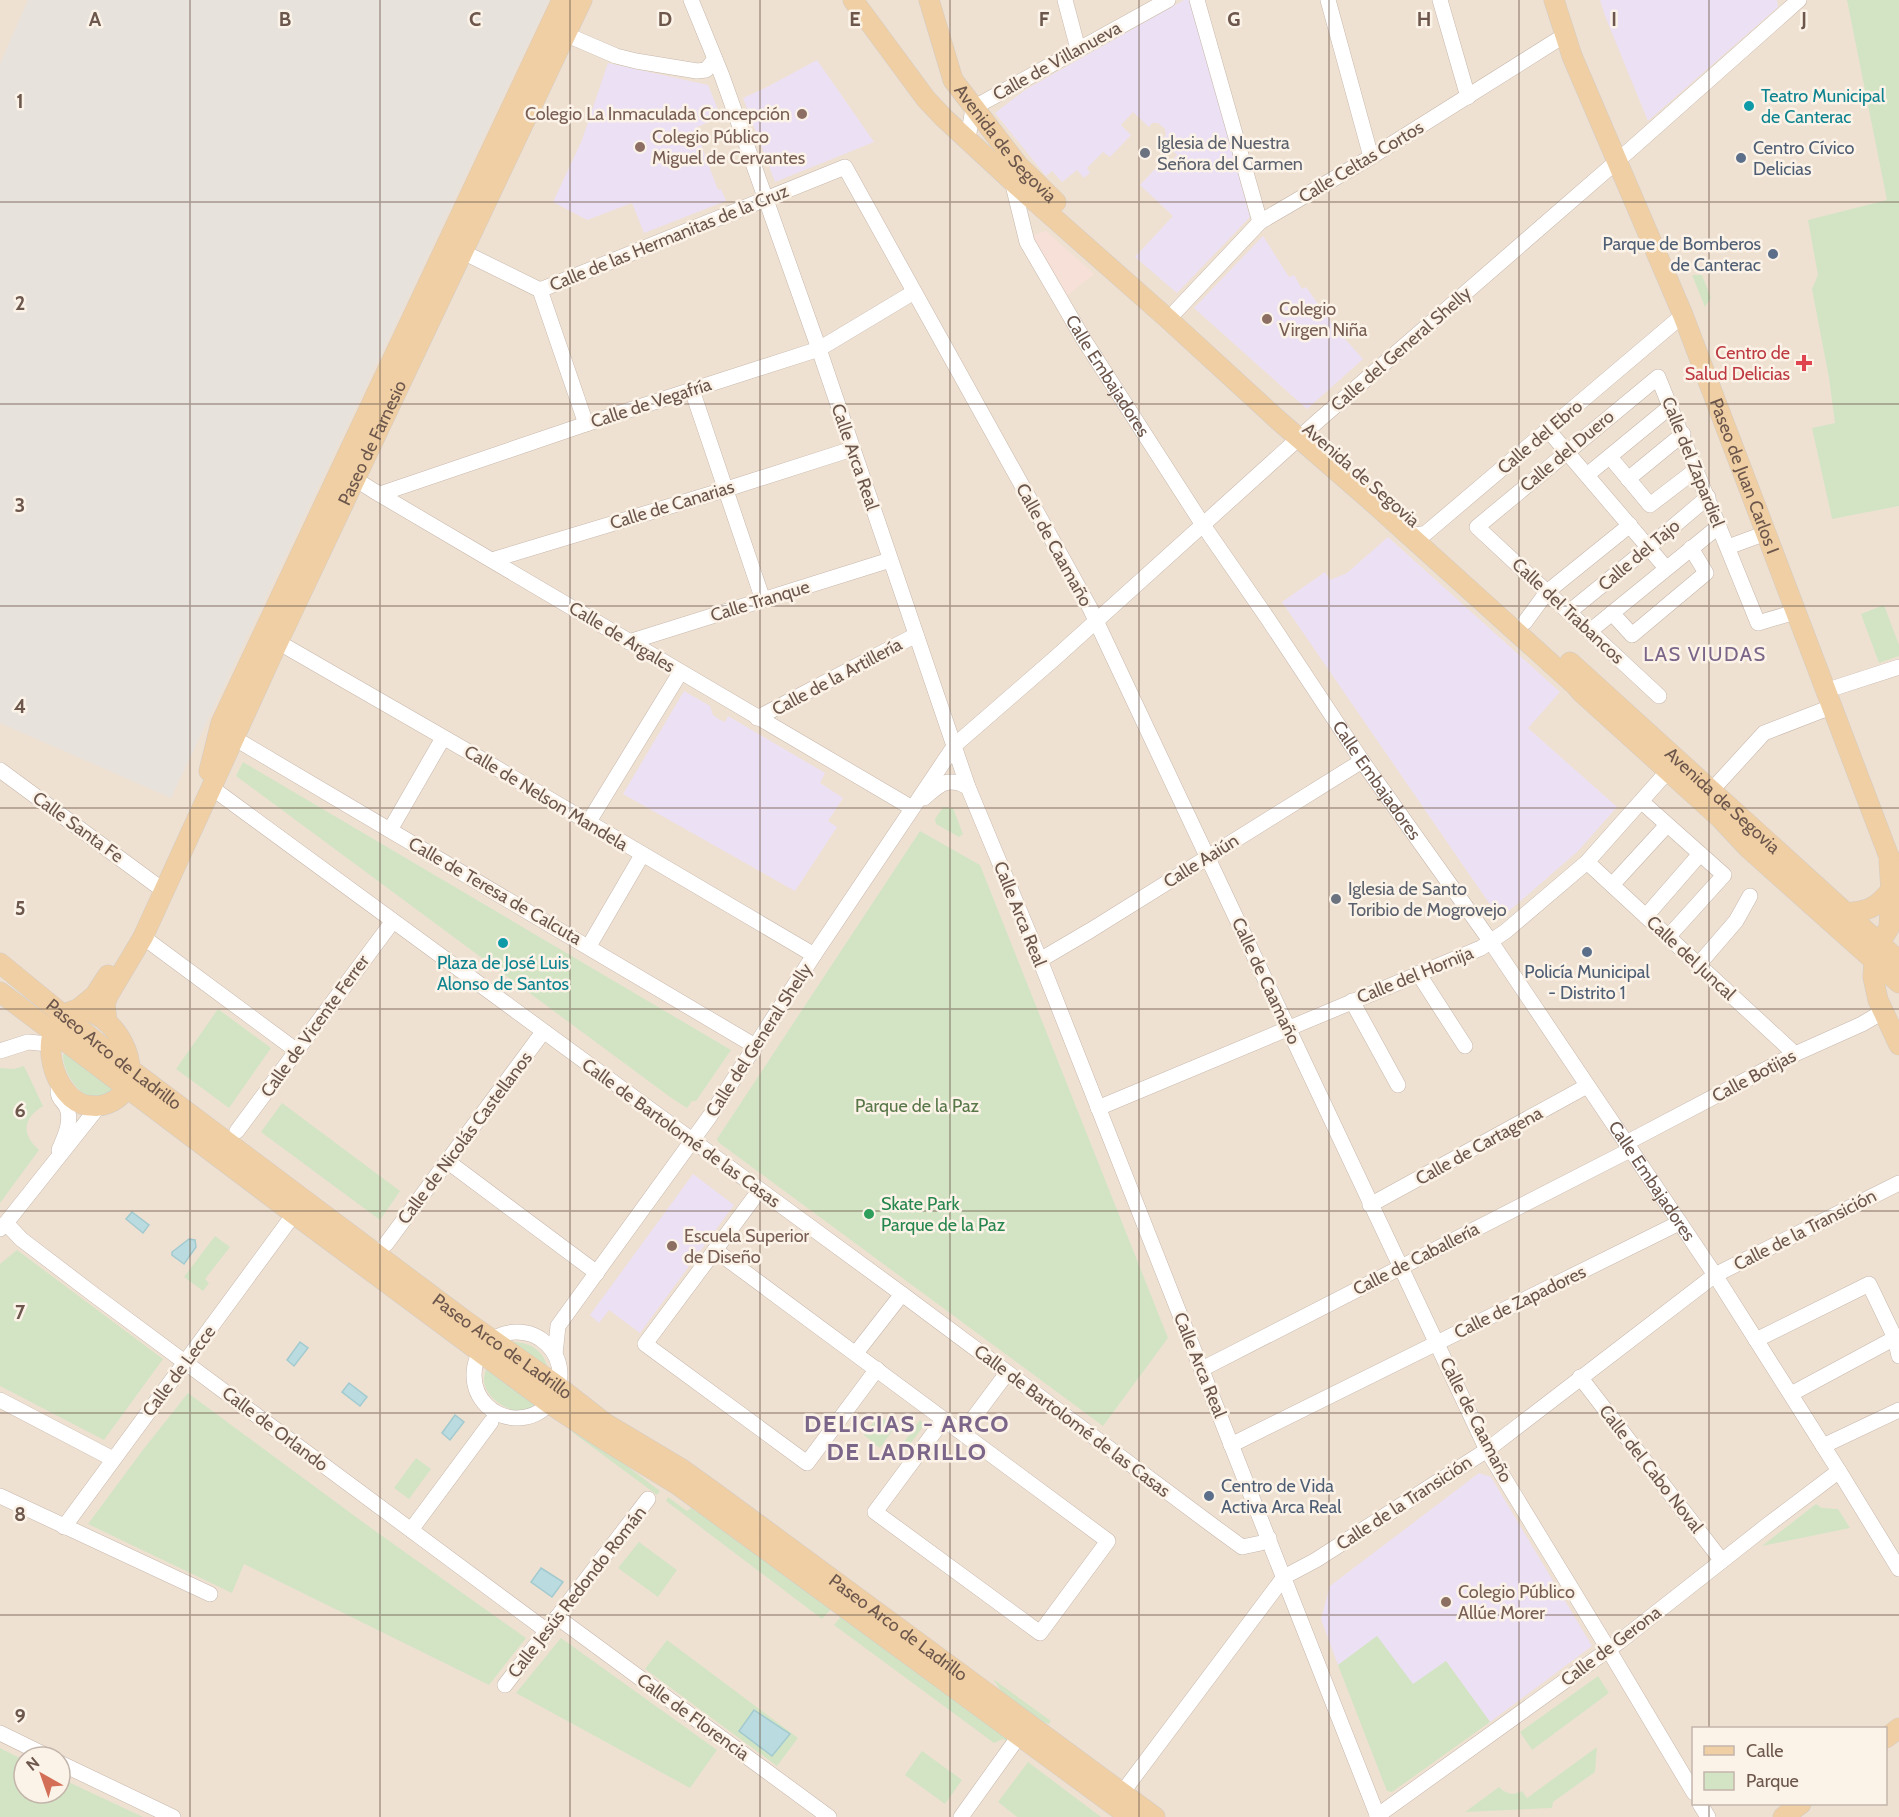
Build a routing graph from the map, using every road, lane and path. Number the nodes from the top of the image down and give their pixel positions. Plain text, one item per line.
1 (562, 0) edge
2 (582, 0) edge
3 (692, 0) edge
4 (853, 0) edge
5 (929, 0) edge
6 (1065, 0) edge
7 (1168, 0) edge
8 (1197, 0) edge
9 (1328, 0) edge
10 (1440, 0) edge
11 (1554, 0) edge
12 (1799, 0) edge
13 (565, 34) junction
14 (1565, 35) junction
15 (1078, 49) junction
16 (715, 59) junction
17 (953, 80) junction
18 (1468, 97) junction
19 (926, 99) junction
20 (973, 108) junction
21 (968, 140) junction
22 (1371, 158) junction
23 (1617, 161) junction
24 (845, 166) joint
25 (1012, 181) junction
26 (765, 199) junction
27 (1260, 222) junction
28 (463, 252) junction
29 (540, 290) junction
30 (914, 292) junction
31 (1176, 311) junction
32 (1683, 315) junction
33 (819, 349) junction
34 (1658, 377) joint
35 (692, 390) junction
36 (1671, 406) junction
37 (586, 424) junction
38 (1548, 430) junction
39 (1304, 434) junction
40 (1683, 434) junction
41 (852, 449) junction
42 (1566, 451) junction
43 (349, 454) junction
44 (1610, 457) junction
45 (1697, 469) junction
46 (1587, 475) junction
47 (355, 479) junction
48 (1628, 479) junction
49 (727, 489) junction
50 (380, 494) junction
51 (1708, 497) junction
52 (1391, 519) junction
53 (1203, 525) junction
54 (1630, 525) junction
55 (1719, 526) junction
56 (1477, 527) joint
57 (1426, 533) junction
58 (1766, 533) junction
59 (1649, 547) junction
60 (1728, 547) junction
61 (1691, 548) junction
62 (492, 560) junction
63 (890, 560) junction
64 (1666, 568) junction
65 (1547, 592) junction
66 (763, 600) junction
67 (1569, 612) junction
68 (1795, 612) junction
69 (1612, 613) junction
70 (1096, 621) junction
71 (1525, 622) junction
72 (1590, 631) junction
73 (916, 635) junction
74 (278, 642) junction
75 (629, 642) junction
76 (1899, 667) edge
77 (680, 673) junction
78 (1659, 696) dead end
79 (1828, 699) junction
80 (758, 718) junction
81 (234, 738) junction
82 (443, 738) junction
83 (955, 745) junction
84 (1362, 761) junction
85 (1672, 766) junction
86 (0, 770) edge
87 (968, 787) junction
88 (212, 788) junction
89 (1711, 791) junction
90 (1642, 802) junction
91 (912, 808) junction
92 (588, 823) junction
93 (1667, 825) junction
94 (390, 830) junction
95 (1700, 854) junction
96 (642, 855) junction
97 (1207, 856) junction
98 (1587, 862) junction
99 (1895, 884) edge
100 (161, 885) junction
101 (1612, 885) junction
102 (1749, 896) dead end
103 (1845, 913) junction
104 (1646, 916) junction
105 (393, 921) junction
106 (142, 937) junction
107 (1668, 937) junction
108 (1886, 939) edge
109 (1491, 942) junction
110 (589, 946) junction
111 (814, 956) junction
112 (1040, 960) junction
113 (1899, 961) edge
114 (0, 963) edge
115 (1699, 964) junction
116 (1418, 973) junction
117 (1899, 983) edge
118 (0, 992) edge
119 (1352, 1001) junction
120 (1891, 1019) edge
121 (106, 1022) junction
122 (61, 1025) junction
123 (1288, 1027) junction
124 (543, 1032) junction
125 (1899, 1045) edge
126 (755, 1046) junction
127 (1465, 1046) dead end
128 (0, 1051) edge
129 (297, 1051) junction
130 (1795, 1054) junction
131 (58, 1077) junction
132 (129, 1079) junction
133 (1398, 1085) dead end
134 (1587, 1086) junction
135 (99, 1106) junction
136 (1098, 1108) junction
137 (237, 1131) dead end
138 (692, 1141) junction
139 (1628, 1146) junction
140 (447, 1161) junction
141 (52, 1166) junction
142 (1899, 1183) edge
143 (759, 1191) junction
144 (1370, 1205) junction
145 (294, 1215) junction
146 (1679, 1223) junction
147 (3, 1226) edge
148 (386, 1244) dead end
149 (715, 1250) junction
150 (1400, 1267) junction
151 (597, 1273) junction
152 (1715, 1275) junction
153 (902, 1294) junction
154 (558, 1326) junction
155 (531, 1334) junction
156 (1895, 1338) junction
157 (1756, 1340) junction
158 (1437, 1343) junction
159 (486, 1346) junction
160 (856, 1353) junction
161 (555, 1354) junction
162 (1899, 1356) edge
163 (185, 1362) junction
164 (877, 1369) junction
165 (1202, 1369) junction
166 (1007, 1373) junction
167 (1580, 1377) junction
168 (1791, 1394) junction
169 (554, 1395) junction
170 (0, 1400) edge
171 (1899, 1410) edge
172 (495, 1416) junction
173 (944, 1419) junction
174 (963, 1432) junction
175 (1232, 1444) junction
176 (1823, 1446) junction
177 (1487, 1450) junction
178 (113, 1460) junction
179 (1839, 1471) junction
180 (0, 1496) edge
181 (648, 1499) dead end
182 (64, 1527) junction
183 (411, 1530) junction
184 (1269, 1538) junction
185 (1722, 1561) junction
186 (1899, 1569) edge
187 (1284, 1577) junction
188 (210, 1594) dead end
189 (557, 1617) junction
190 (547, 1631) junction
191 (1608, 1650) junction
192 (505, 1685) dead end
193 (1015, 1715) junction
194 (1899, 1728) edge
195 (0, 1733) edge
196 (1020, 1736) junction
197 (1887, 1737) edge
198 (24, 1745) edge
199 (72, 1768) edge
200 (1692, 1789) edge
201 (1122, 1792) junction
202 (1798, 1805) edge
203 (1378, 1816) edge
204 (173, 1817) edge
205 (829, 1817) edge
206 (961, 1817) edge
207 (1130, 1817) edge
208 (1155, 1817) edge
209 (1783, 1817) edge

1 - 43 main road, Paseo de Farnesio
2 - 13 main road, Paseo de Farnesio
3 - 16 street, Calle Arca Real
4 - 19 main road
5 - 17 main road, Avenida de Segovia
6 - 15 street
7 - 15 street, Calle de Villanueva
8 - 27 street
9 - 22 street
10 - 18 street
11 - 14 main road, Paseo de Juan Carlos I
12 - 23 street, Calle del General Shelly
13 - 16 street
13 - 28 main road, Paseo de Farnesio
14 - 18 street, Calle Celtas Cortos
14 - 23 main road, Paseo de Juan Carlos I
15 - 20 street, Calle de Villanueva
16 - 26 street, Calle Arca Real
17 - 19 main road
17 - 20 main road, Avenida de Segovia
18 - 22 street, Calle Celtas Cortos
19 - 21 main road
20 - 21 street, Calle de Villanueva
20 - 31 main road, Avenida de Segovia
21 - 25 main road
22 - 27 street, Calle Celtas Cortos
23 - 32 main road, Paseo de Juan Carlos I
23 - 39 street, Calle del General Shelly
24 - 26 street, Calle de las Hermanitas de la Cruz
24 - 30 street, Calle de Caamaño
25 - 39 main road, Avenida de Segovia
25 - 53 street, Calle Embajadores
26 - 29 street, Calle de las Hermanitas de la Cruz
26 - 33 street, Calle Arca Real
27 - 31 street, Calle Celtas Cortos
28 - 29 street, Calle de las Hermanitas de la Cruz
28 - 47 main road, Paseo de Farnesio
29 - 37 street
30 - 33 street, Calle de Vegafría
30 - 70 street, Calle de Caamaño
31 - 39 main road, Avenida de Segovia
32 - 38 street, Calle del Ebro
32 - 58 main road, Paseo de Juan Carlos I
33 - 35 street, Calle de Vegafría
33 - 41 street, Calle Arca Real
34 - 36 street, Calle del Zapardiel
34 - 42 street, Calle del Duero
35 - 37 street, Calle de Vegafría
35 - 49 street
36 - 40 street, Calle del Zapardiel
36 - 44 street
37 - 50 street, Calle de Vegafría
38 - 42 street
38 - 57 street, Calle del Ebro
39 - 52 main road, Avenida de Segovia
39 - 53 street, Calle del General Shelly
39 - 57 main road, Avenida de Segovia
40 - 45 street, Calle del Zapardiel
40 - 48 street
41 - 49 street, Calle de Canarias
41 - 63 street, Calle Arca Real
42 - 46 street
42 - 56 street, Calle del Duero
43 - 47 street
43 - 100 main road, Paseo de Farnesio
44 - 46 street
44 - 48 street
45 - 48 street
45 - 51 street, Calle del Zapardiel
46 - 54 street
47 - 50 street, Calle de Argales
47 - 74 main road, Paseo de Farnesio
49 - 62 street, Calle de Canarias
49 - 66 street
50 - 62 street, Calle de Argales
51 - 55 street, Calle del Zapardiel
51 - 59 street, Calle del Tajo
52 - 57 street
52 - 85 main road, Avenida de Segovia
53 - 70 street, Calle del General Shelly
53 - 84 street, Calle Embajadores
54 - 59 street
54 - 65 street
55 - 60 street, Calle del Zapardiel
55 - 61 street
56 - 65 street, Calle del Trabancos
57 - 71 main road, Avenida de Segovia
58 - 60 street, Calle del Zapardiel
58 - 68 main road, Paseo de Juan Carlos I
59 - 64 street
59 - 67 street, Calle del Tajo
60 - 68 street, Calle del Zapardiel
61 - 64 street
61 - 69 street
62 - 75 street, Calle de Argales
63 - 66 street, Calle Tranque
63 - 73 street, Calle Arca Real
64 - 69 street
65 - 67 street, Calle del Trabancos
65 - 71 street
66 - 75 street, Calle Tranque
67 - 72 street, Calle del Trabancos
68 - 79 main road, Paseo de Juan Carlos I
69 - 72 street
70 - 83 street, Calle del General Shelly
70 - 97 street, Calle de Caamaño
71 - 85 main road, Avenida de Segovia
72 - 78 street, Calle del Trabancos
73 - 80 street, Calle de la Artillería
73 - 83 street, Calle Arca Real
74 - 81 main road, Paseo de Farnesio
74 - 82 street, Calle de Nelson Mandela
75 - 77 street, Calle de Argales
76 - 79 street
77 - 80 street, Calle de Argales
77 - 92 street
79 - 89 street
79 - 99 main road, Paseo de Juan Carlos I
80 - 91 street, Calle de Argales
81 - 88 main road, Paseo de Farnesio
81 - 94 street, Calle de Teresa de Calcuta
82 - 92 street, Calle de Nelson Mandela
82 - 94 street
83 - 87 street, Calle Arca Real
83 - 91 street, Calle del General Shelly
84 - 97 street, Calle Aaiún
84 - 109 street, Calle Embajadores
85 - 89 main road, Avenida de Segovia
85 - 90 street, Calle del Hornija
85 - 108 main road, Avenida de Segovia
86 - 100 street, Calle Santa Fe
87 - 91 street, Calle del General Shelly
87 - 112 street, Calle Arca Real
88 - 100 main road, Paseo de Farnesio
88 - 105 street, Calle de Bartolomé de las Casas
89 - 103 main road, Avenida de Segovia
90 - 93 street
90 - 98 street, Calle del Hornija
91 - 111 street, Calle del General Shelly
92 - 96 street, Calle de Nelson Mandela
93 - 95 street
93 - 101 street
94 - 110 street, Calle de Teresa de Calcuta
95 - 104 street
95 - 107 street
96 - 110 street
96 - 111 street, Calle de Nelson Mandela
97 - 112 street, Calle Aaiún
97 - 123 street, Calle de Caamaño
98 - 101 street, Calle del Juncal
98 - 109 street, Calle del Hornija
99 - 103 main road
99 - 108 main road, Paseo de Juan Carlos I
100 - 106 main road, Paseo de Farnesio
100 - 122 main road, Paseo de Farnesio
101 - 104 street, Calle del Juncal
102 - 115 street
103 - 108 main road, Avenida de Segovia
104 - 107 street, Calle del Juncal
105 - 124 street, Calle de Bartolomé de las Casas
105 - 129 street, Calle de Vicente Ferrer
106 - 121 main road, Paseo de Farnesio
106 - 129 street
107 - 115 street, Calle del Juncal
108 - 113 main road
108 - 117 main road
108 - 120 main road, Paseo de Juan Carlos I
109 - 116 street, Calle del Hornija
109 - 134 street, Calle Embajadores
110 - 126 street, Calle de Teresa de Calcuta
111 - 126 street, Calle del General Shelly
112 - 136 street, Calle Arca Real
114 - 122 main road, Paseo Arco de Ladrillo
115 - 130 street, Calle del Juncal
116 - 119 street, Calle del Hornija
116 - 127 street
118 - 122 main road, Paseo Arco de Ladrillo
119 - 123 street, Calle del Hornija
119 - 133 street
120 - 125 main road, Paseo de Juan Carlos I
120 - 130 street, Calle Botijas
121 - 122 main road
121 - 132 main road
122 - 128 street, Paseo Arco de Ladrillo
122 - 131 main road
122 - 132 main road, Paseo Arco de Ladrillo
123 - 136 street, Calle del Hornija
123 - 144 street, Calle de Caamaño
124 - 138 street, Calle de Bartolomé de las Casas
124 - 140 street, Calle de Nicolás Castellanos
126 - 138 street, Calle del General Shelly
129 - 137 street, Calle de Vicente Ferrer
130 - 139 street, Calle Botijas
131 - 135 main road
131 - 141 street
132 - 135 main road
132 - 145 main road, Paseo Arco de Ladrillo
132 - 159 main road, Paseo Arco de Ladrillo
134 - 139 street, Calle Embajadores
134 - 144 street, Calle de Cartagena
135 - 141 street
136 - 165 street, Calle Arca Real
138 - 143 street, Calle de Bartolomé de las Casas
138 - 151 street, Calle del General Shelly
139 - 146 street, Calle Embajadores
139 - 150 street, Calle de Caballería
140 - 148 street, Calle de Nicolás Castellanos
140 - 151 street
141 - 147 street
142 - 152 street, Calle de la Transición
143 - 149 street
143 - 153 street, Calle de Bartolomé de las Casas
144 - 150 street, Calle de Caamaño
145 - 159 main road, Paseo Arco de Ladrillo
145 - 163 street, Calle de Lecce
146 - 152 street, Calle Embajadores
146 - 158 street, Calle de Zapadores
147 - 163 street, Calle de Orlando
149 - 160 street
149 - 164 street
150 - 158 street, Calle de Caamaño
150 - 165 street, Calle de Caballería
151 - 154 street, Calle del General Shelly
152 - 157 street, Calle Embajadores
152 - 167 street, Calle de la Transición
153 - 160 street
153 - 166 street, Calle de Bartolomé de las Casas
154 - 155 street
154 - 161 street
155 - 159 street
155 - 161 street
156 - 157 street
156 - 162 street
156 - 168 street
157 - 168 street, Calle Embajadores
158 - 175 street, Calle de Zapadores
158 - 177 street, Calle de Caamaño
159 - 169 main road, Paseo Arco de Ladrillo
159 - 172 street
160 - 164 street
161 - 169 street
163 - 178 street, Calle de Lecce
163 - 183 street, Calle de Orlando
164 - 173 street
165 - 175 street, Calle Arca Real
166 - 174 street
166 - 184 street, Calle de Bartolomé de las Casas
167 - 177 street, Calle de la Transición
167 - 185 street, Calle del Cabo Noval
168 - 176 street, Calle Embajadores
169 - 172 street
169 - 193 main road, Paseo Arco de Ladrillo
169 - 196 main road, Paseo Arco de Ladrillo
170 - 178 street
171 - 176 street
172 - 183 street
173 - 174 street
173 - 174 street
175 - 184 street, Calle Arca Real
176 - 179 street, Calle Embajadores
177 - 187 street, Calle de la Transición
177 - 191 street, Calle de Caamaño
178 - 182 street, Calle de Lecce
179 - 185 street, Calle de Gerona
179 - 186 street, Calle Embajadores
180 - 182 street
181 - 189 street, Calle Jesús Redondo Román
182 - 188 street
183 - 190 street, Calle de Orlando
184 - 187 street, Calle Arca Real
185 - 191 street, Calle de Gerona
187 - 201 street, Calle de la Transición
187 - 203 street, Calle Arca Real
189 - 190 street, Calle Jesús Redondo Román
189 - 205 street, Calle de Florencia
190 - 192 street, Calle Jesús Redondo Román
191 - 200 street, Calle de Caamaño
191 - 203 street, Calle de Gerona
193 - 196 street
193 - 201 main road, Paseo Arco de Ladrillo
194 - 197 main road
195 - 198 street
196 - 206 street
196 - 207 main road, Paseo Arco de Ladrillo
199 - 204 street
201 - 207 street, Paseo Arco de Ladrillo
201 - 208 main road, Paseo Arco de Ladrillo
202 - 209 main road

